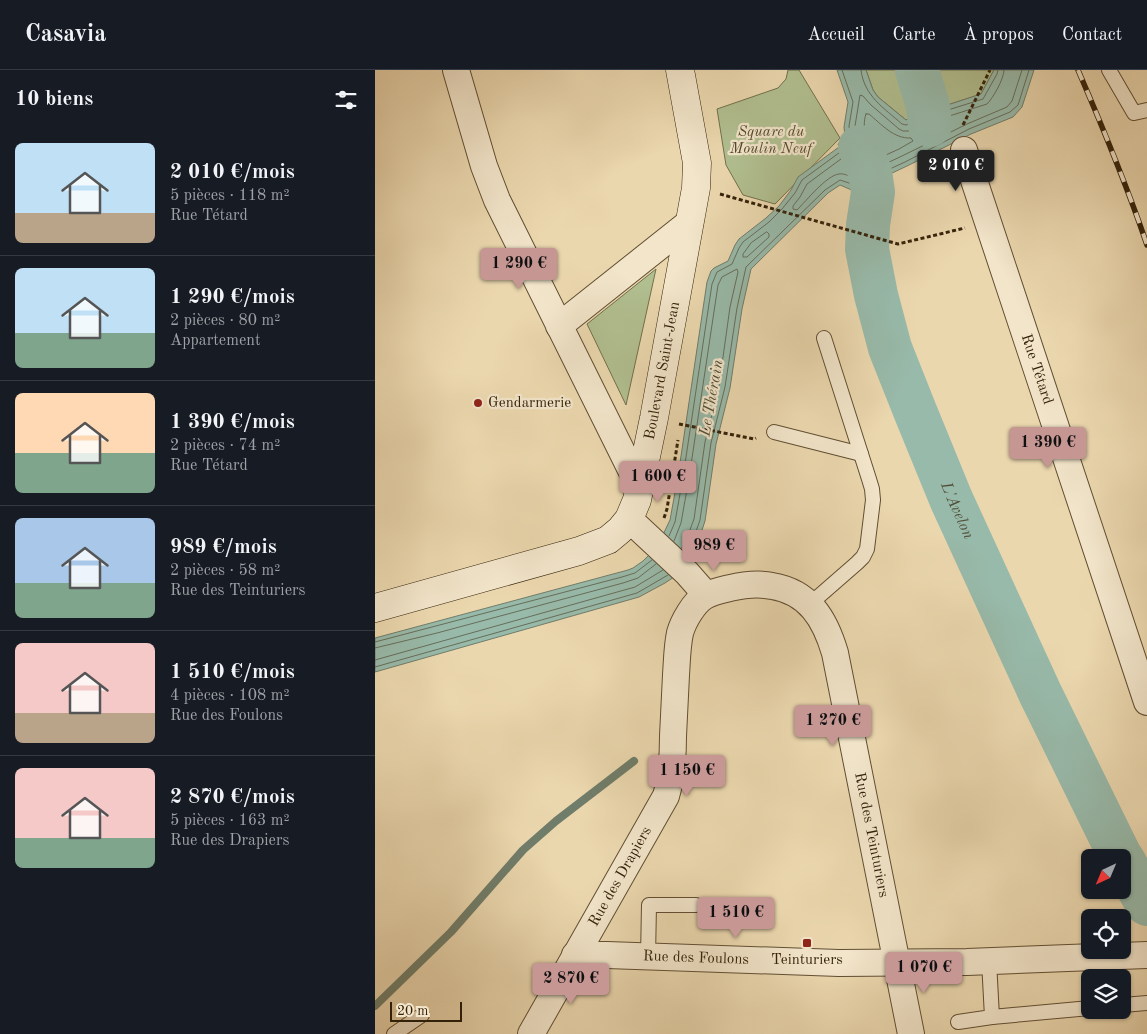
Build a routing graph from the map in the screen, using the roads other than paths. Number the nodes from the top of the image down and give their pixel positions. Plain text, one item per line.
1 (456, 70) edge
2 (680, 70) edge
3 (1109, 70) edge
4 (1147, 110) edge
5 (962, 141) road end
6 (690, 222) junction
7 (559, 326) junction
8 (824, 338) dead end
9 (774, 432) dead end
10 (861, 454) junction
11 (640, 488) junction
12 (629, 519) junction
13 (704, 596) junction
14 (810, 604) junction
15 (375, 608) edge
16 (1147, 702) edge
17 (696, 905) dead end
18 (575, 955) junction
19 (1147, 955) edge
20 (648, 957) junction
21 (989, 961) junction
22 (897, 963) junction
23 (1147, 1003) edge
24 (1131, 1004) edge
25 (1081, 1009) edge
26 (422, 1015) dead end
27 (991, 1017) junction
28 (958, 1022) dead end
29 (394, 1034) edge
30 (531, 1034) edge
31 (911, 1034) edge

1 - 7 street
2 - 6 main road, Boulevard Saint-Jean
3 - 4 lane
5 - 16 street, Rue Tétard
6 - 7 street
6 - 11 main road, Boulevard Saint-Jean
7 - 11 street
8 - 10 lane
9 - 10 lane
10 - 14 lane
11 - 12 main road, Boulevard Saint-Jean
12 - 13 street
12 - 15 main road, Boulevard Saint-Jean
13 - 14 street, Rue des Teinturiers
13 - 18 street, Rue des Drapiers
14 - 22 street, Rue des Teinturiers
17 - 20 lane
18 - 20 street, Rue des Foulons
18 - 30 street, Rue des Drapiers
19 - 21 street, Rue des Foulons
20 - 22 street, Rue des Foulons
21 - 22 street, Rue des Foulons
21 - 27 lane
22 - 31 street, Rue des Teinturiers
23 - 24 lane
25 - 27 lane
26 - 29 lane
27 - 28 lane

